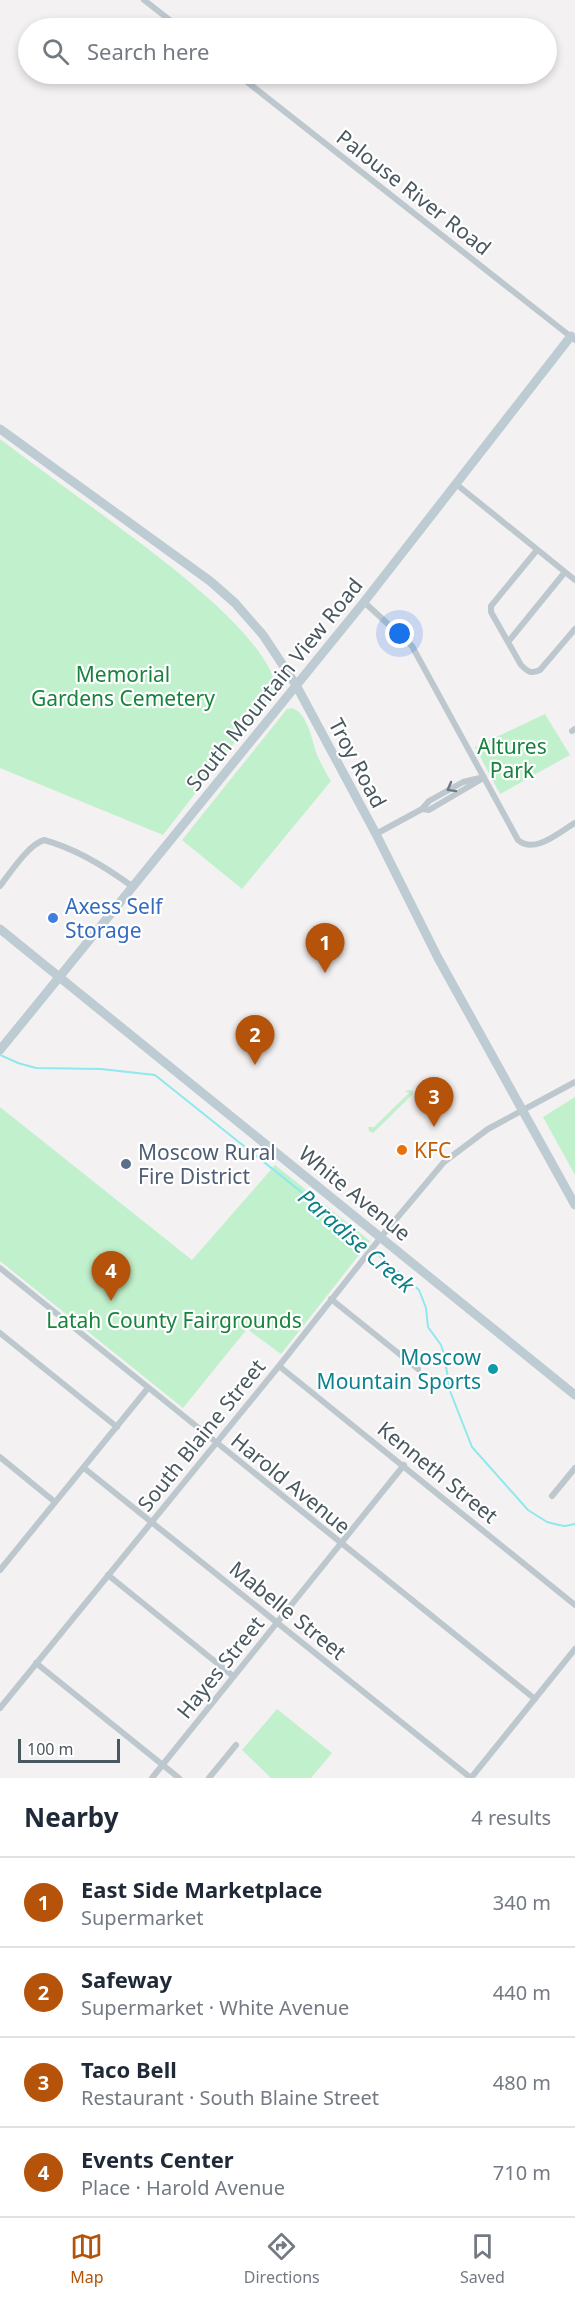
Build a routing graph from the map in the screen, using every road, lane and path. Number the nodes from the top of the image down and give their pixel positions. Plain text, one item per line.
1 (144, 0) edge
2 (167, 18) edge
3 (250, 84) edge
4 (574, 336) edge
5 (0, 429) edge
6 (456, 484) junction
7 (537, 549) junction
8 (566, 572) junction
9 (575, 580) edge
10 (364, 602) junction
11 (575, 628) edge
12 (508, 642) junction
13 (296, 685) junction
14 (484, 777) junction
15 (575, 823) edge
16 (376, 834) junction
17 (0, 886) edge
18 (133, 888) junction
19 (0, 929) edge
20 (58, 976) junction
21 (2, 1048) edge
22 (575, 1082) edge
23 (524, 1110) junction
24 (575, 1205) edge
25 (379, 1239) junction
26 (0, 1268) edge
27 (331, 1299) junction
28 (0, 1334) edge
29 (279, 1366) junction
30 (418, 1369) dead end
31 (148, 1388) junction
32 (575, 1395) edge
33 (117, 1427) junction
34 (216, 1443) junction
35 (0, 1457) edge
36 (404, 1465) junction
37 (84, 1468) junction
38 (575, 1468) edge
39 (552, 1496) dead end
40 (55, 1502) junction
41 (151, 1522) junction
42 (341, 1544) junction
43 (0, 1570) edge
44 (108, 1575) junction
45 (575, 1605) edge
46 (277, 1622) junction
47 (575, 1649) edge
48 (36, 1663) junction
49 (233, 1676) junction
50 (535, 1699) junction
51 (1, 1703) edge
52 (236, 1745) dead end
53 (162, 1765) junction
54 (152, 1778) edge
55 (179, 1778) edge
56 (209, 1778) edge
57 (471, 1778) edge

1 - 2 street
3 - 4 street, Palouse River Road
4 - 6 street, South Mountain View Road
5 - 13 street, Troy Road
6 - 7 street
6 - 10 street, South Mountain View Road
7 - 8 street
7 - 12 street
8 - 9 street
8 - 12 street
10 - 13 street, South Mountain View Road
10 - 14 street
11 - 12 street
13 - 16 street, Troy Road
13 - 18 street, South Mountain View Road
14 - 15 street
14 - 16 street
16 - 23 street, Troy Road
17 - 18 street
18 - 20 street, South Mountain View Road
19 - 20 street, White Avenue
20 - 21 street, South Mountain View Road
20 - 25 street, White Avenue
22 - 23 street, South Blaine Street
23 - 24 street, Troy Road
23 - 25 street, South Blaine Street
25 - 27 street, South Blaine Street
25 - 32 street, White Avenue
26 - 31 street, Harold Avenue
27 - 29 street, South Blaine Street
27 - 30 street
28 - 33 street
29 - 34 street, South Blaine Street
29 - 36 street, Kenneth Street
31 - 33 street
31 - 34 street, Harold Avenue
33 - 37 street
34 - 41 street, South Blaine Street
34 - 42 street, Harold Avenue
35 - 40 street
36 - 42 street, Hayes Street
36 - 45 street, Kenneth Street
37 - 40 street
37 - 41 street, Mabelle Street
38 - 39 street
40 - 43 street
41 - 44 street, South Blaine Street
41 - 46 street, Mabelle Street
42 - 46 street, Hayes Street
42 - 50 street, Harold Avenue
44 - 48 street, South Blaine Street
44 - 49 street
46 - 49 street, Hayes Street
46 - 57 street, Mabelle Street
47 - 50 street
48 - 51 street, South Blaine Street
48 - 53 street
49 - 53 street, Hayes Street
50 - 57 street
52 - 56 street
53 - 54 street, Hayes Street
53 - 55 street

